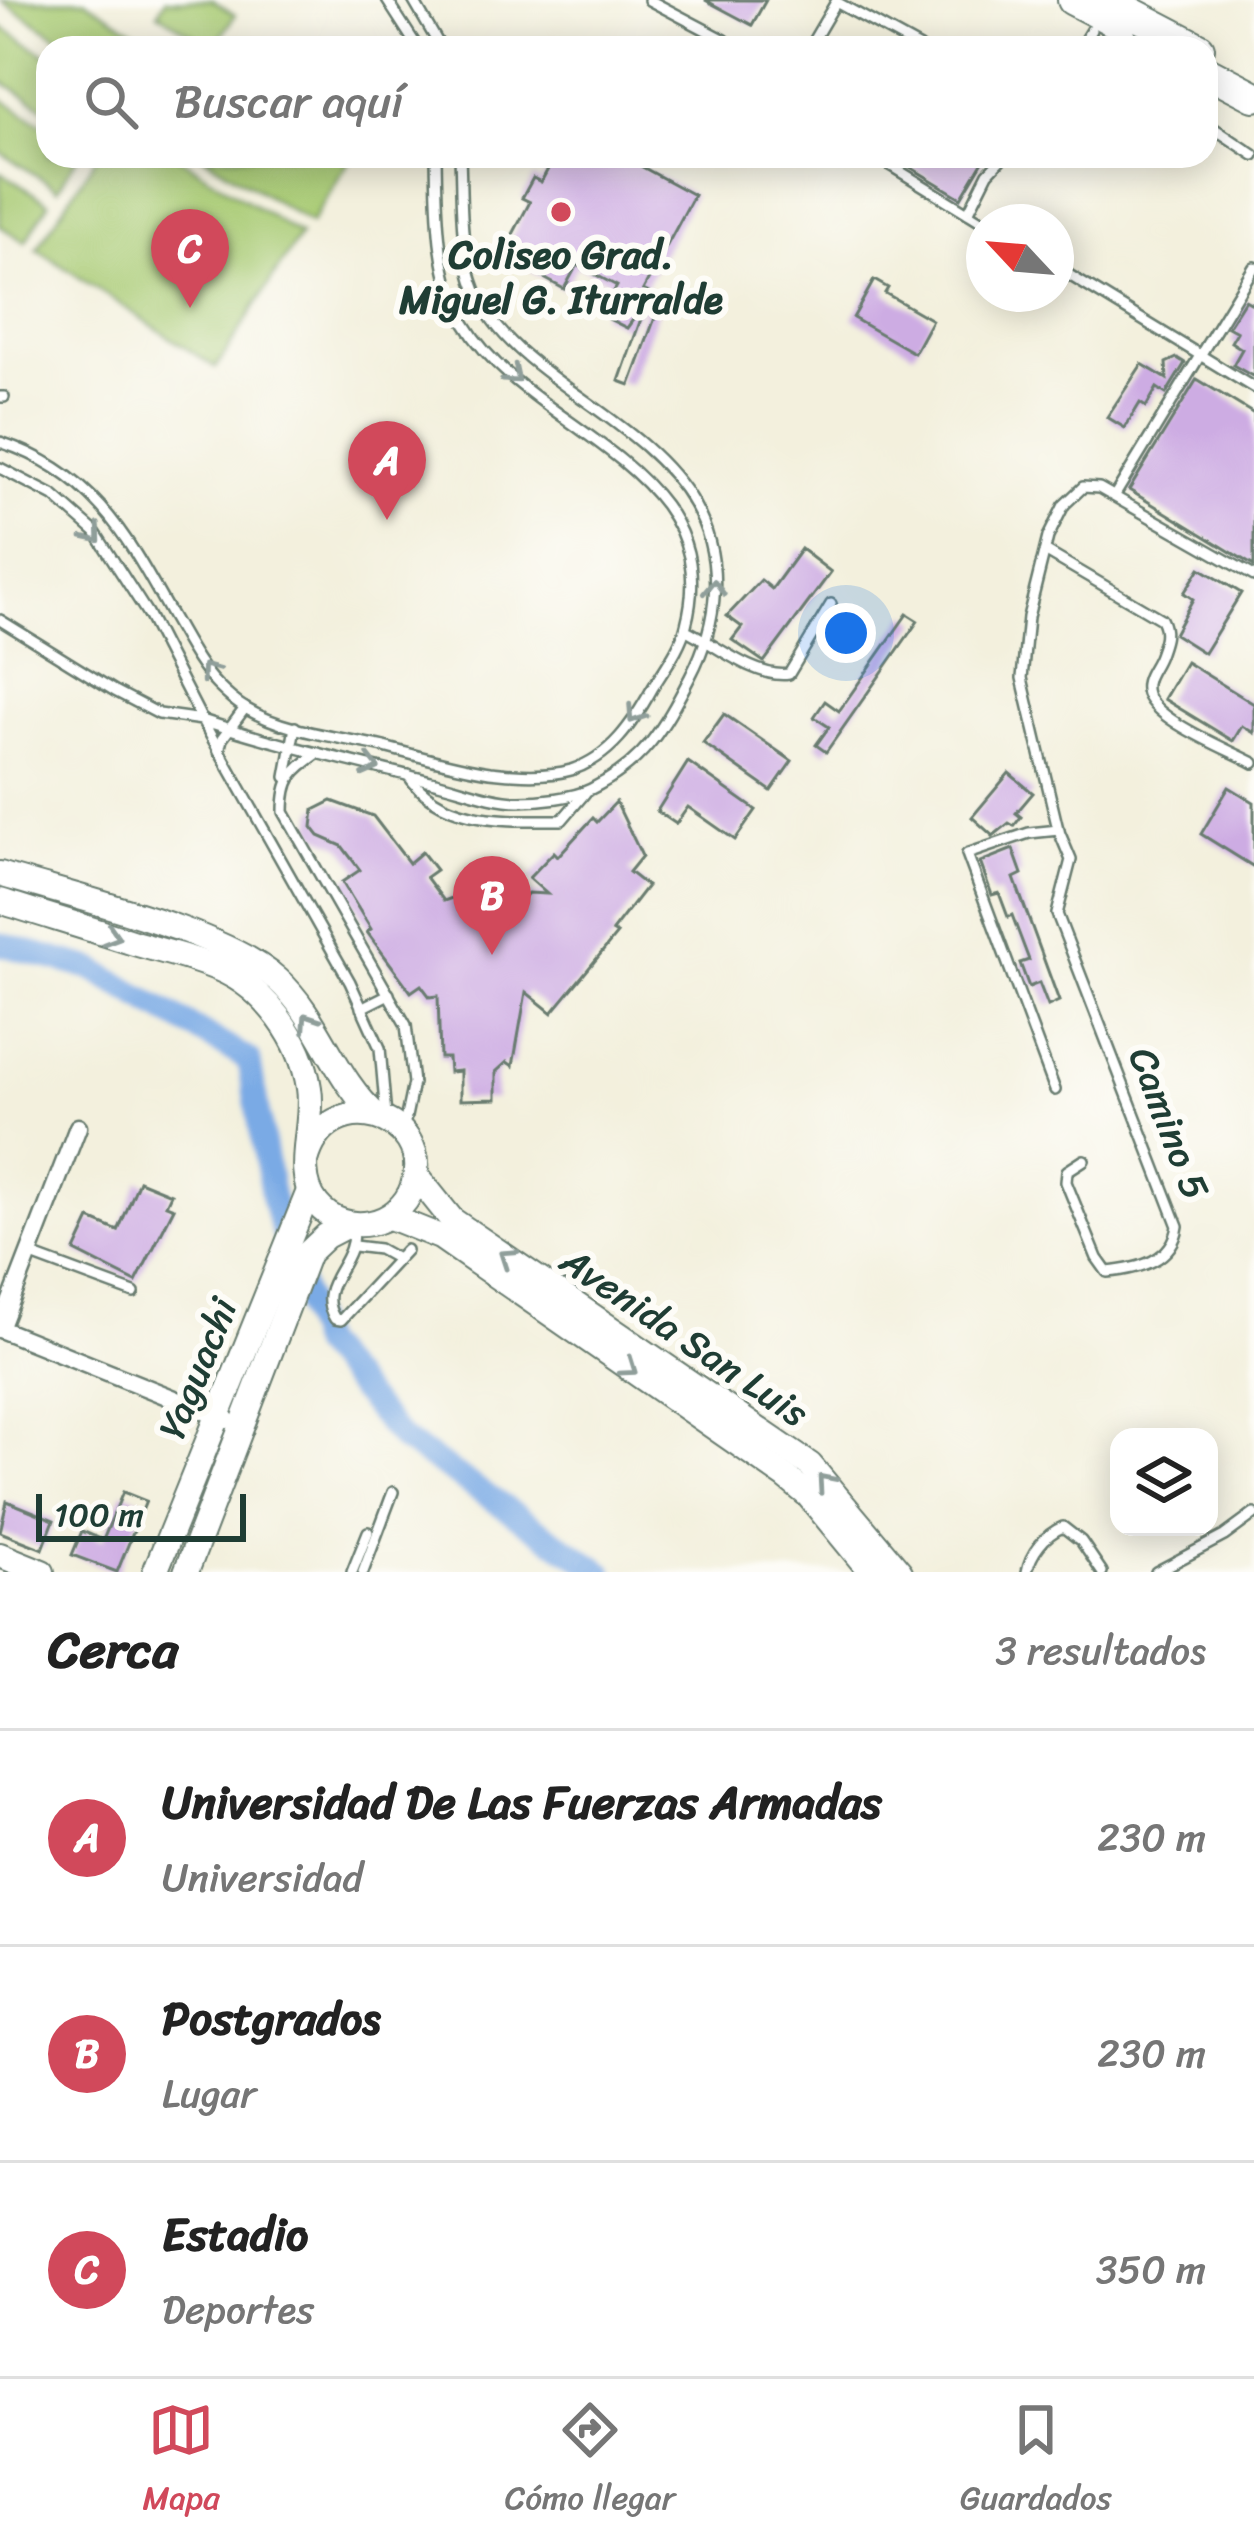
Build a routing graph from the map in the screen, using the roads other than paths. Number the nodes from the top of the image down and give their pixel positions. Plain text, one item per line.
1 (387, 0) edge
2 (413, 0) edge
3 (649, 0) edge
4 (1073, 0) edge
5 (1107, 0) edge
6 (1091, 29) dead end
7 (410, 36) edge
8 (435, 36) edge
9 (717, 36) edge
10 (816, 36) edge
11 (898, 36) edge
12 (1087, 36) edge
13 (1140, 36) edge
14 (1176, 36) edge
15 (1218, 58) edge
16 (1254, 76) edge
17 (1218, 77) edge
18 (1254, 96) edge
19 (1218, 130) edge
20 (1254, 155) edge
21 (436, 168) edge
22 (461, 168) edge
23 (895, 168) edge
24 (993, 168) edge
25 (972, 204) edge
26 (966, 212) edge
27 (1254, 267) edge
28 (1074, 278) edge
29 (1200, 356) junction
30 (1254, 388) edge
31 (0, 442) edge
32 (0, 468) edge
33 (673, 472) junction
34 (653, 487) junction
35 (1115, 495) junction
36 (1045, 551) junction
37 (1254, 576) edge
38 (831, 604) dead end
39 (0, 620) edge
40 (686, 630) junction
41 (709, 641) junction
42 (245, 708) junction
43 (202, 720) junction
44 (295, 727) junction
45 (229, 729) junction
46 (290, 746) junction
47 (219, 751) junction
48 (318, 753) junction
49 (1254, 763) edge
50 (408, 775) junction
51 (586, 792) junction
52 (284, 794) junction
53 (1058, 829) junction
54 (0, 874) edge
55 (0, 901) edge
56 (344, 919) junction
57 (321, 931) junction
58 (388, 994) junction
59 (362, 1008) junction
60 (1055, 1090) dead end
61 (389, 1123) junction
62 (78, 1127) dead end
63 (1084, 1160) dead end
64 (306, 1161) junction
65 (416, 1174) junction
66 (309, 1191) junction
67 (389, 1217) junction
68 (352, 1232) junction
69 (406, 1250) dead end
70 (29, 1254) junction
71 (397, 1259) junction
72 (134, 1293) dead end
73 (0, 1329) edge
74 (228, 1421) junction
75 (392, 1492) dead end
76 (1254, 1514) edge
77 (368, 1532) dead end
78 (0, 1556) edge
79 (43, 1572) edge
80 (155, 1572) edge
81 (186, 1572) edge
82 (352, 1572) edge
83 (363, 1572) edge
84 (871, 1572) edge
85 (900, 1572) edge
86 (1027, 1572) edge
87 (1102, 1572) edge
88 (1156, 1572) edge

1 - 7 lane
2 - 8 lane
3 - 9 lane
4 - 13 highway
5 - 14 highway
6 - 12 lane
10 - 11 lane
15 - 16 highway
17 - 18 highway
19 - 20 lane
21 -> 34 lane
22 - 33 lane
23 - 26 lane
24 - 25 lane
27 - 29 lane
28 - 29 lane
29 - 30 lane
29 - 35 lane
42 -> 31 lane
32 -> 43 lane
33 - 34 lane
41 -> 33 lane
34 - 40 lane
35 - 36 lane
35 - 37 lane
36 - 49 lane
36 - 53 lane
38 - 41 lane
39 - 43 lane
40 - 41 lane
40 -> 44 lane
41 - 51 lane
42 - 44 lane
42 - 45 lane
43 - 45 lane
43 - 47 lane
44 - 46 lane
45 - 46 lane
45 - 47 lane
46 - 48 lane
46 - 52 lane
47 - 57 lane
48 -> 50 lane
48 - 52 lane
50 - 51 lane
50 - 51 lane
52 - 56 lane
53 - 60 lane
53 - 63 lane, Camino 5
61 -> 54 street
55 -> 64 street
56 - 57 lane
56 - 58 lane
57 - 59 lane
58 - 59 lane
58 - 61 lane
59 - 61 lane
61 - 64 street
61 - 65 street
62 - 70 street
64 - 66 street
65 - 67 street
85 -> 65 street, Avenida San Luis
66 - 68 street
66 - 74 street, Yaguachi
67 - 68 street
67 -> 84 street, Avenida San Luis
68 - 71 lane
68 - 71 lane
68 - 74 street, Yaguachi
69 - 71 lane
70 - 72 lane
70 - 73 street
73 - 74 street
74 - 80 street, Yaguachi
74 - 81 street, Yaguachi
75 - 83 lane
76 - 88 lane
77 - 82 lane
78 - 79 street
86 - 87 lane

